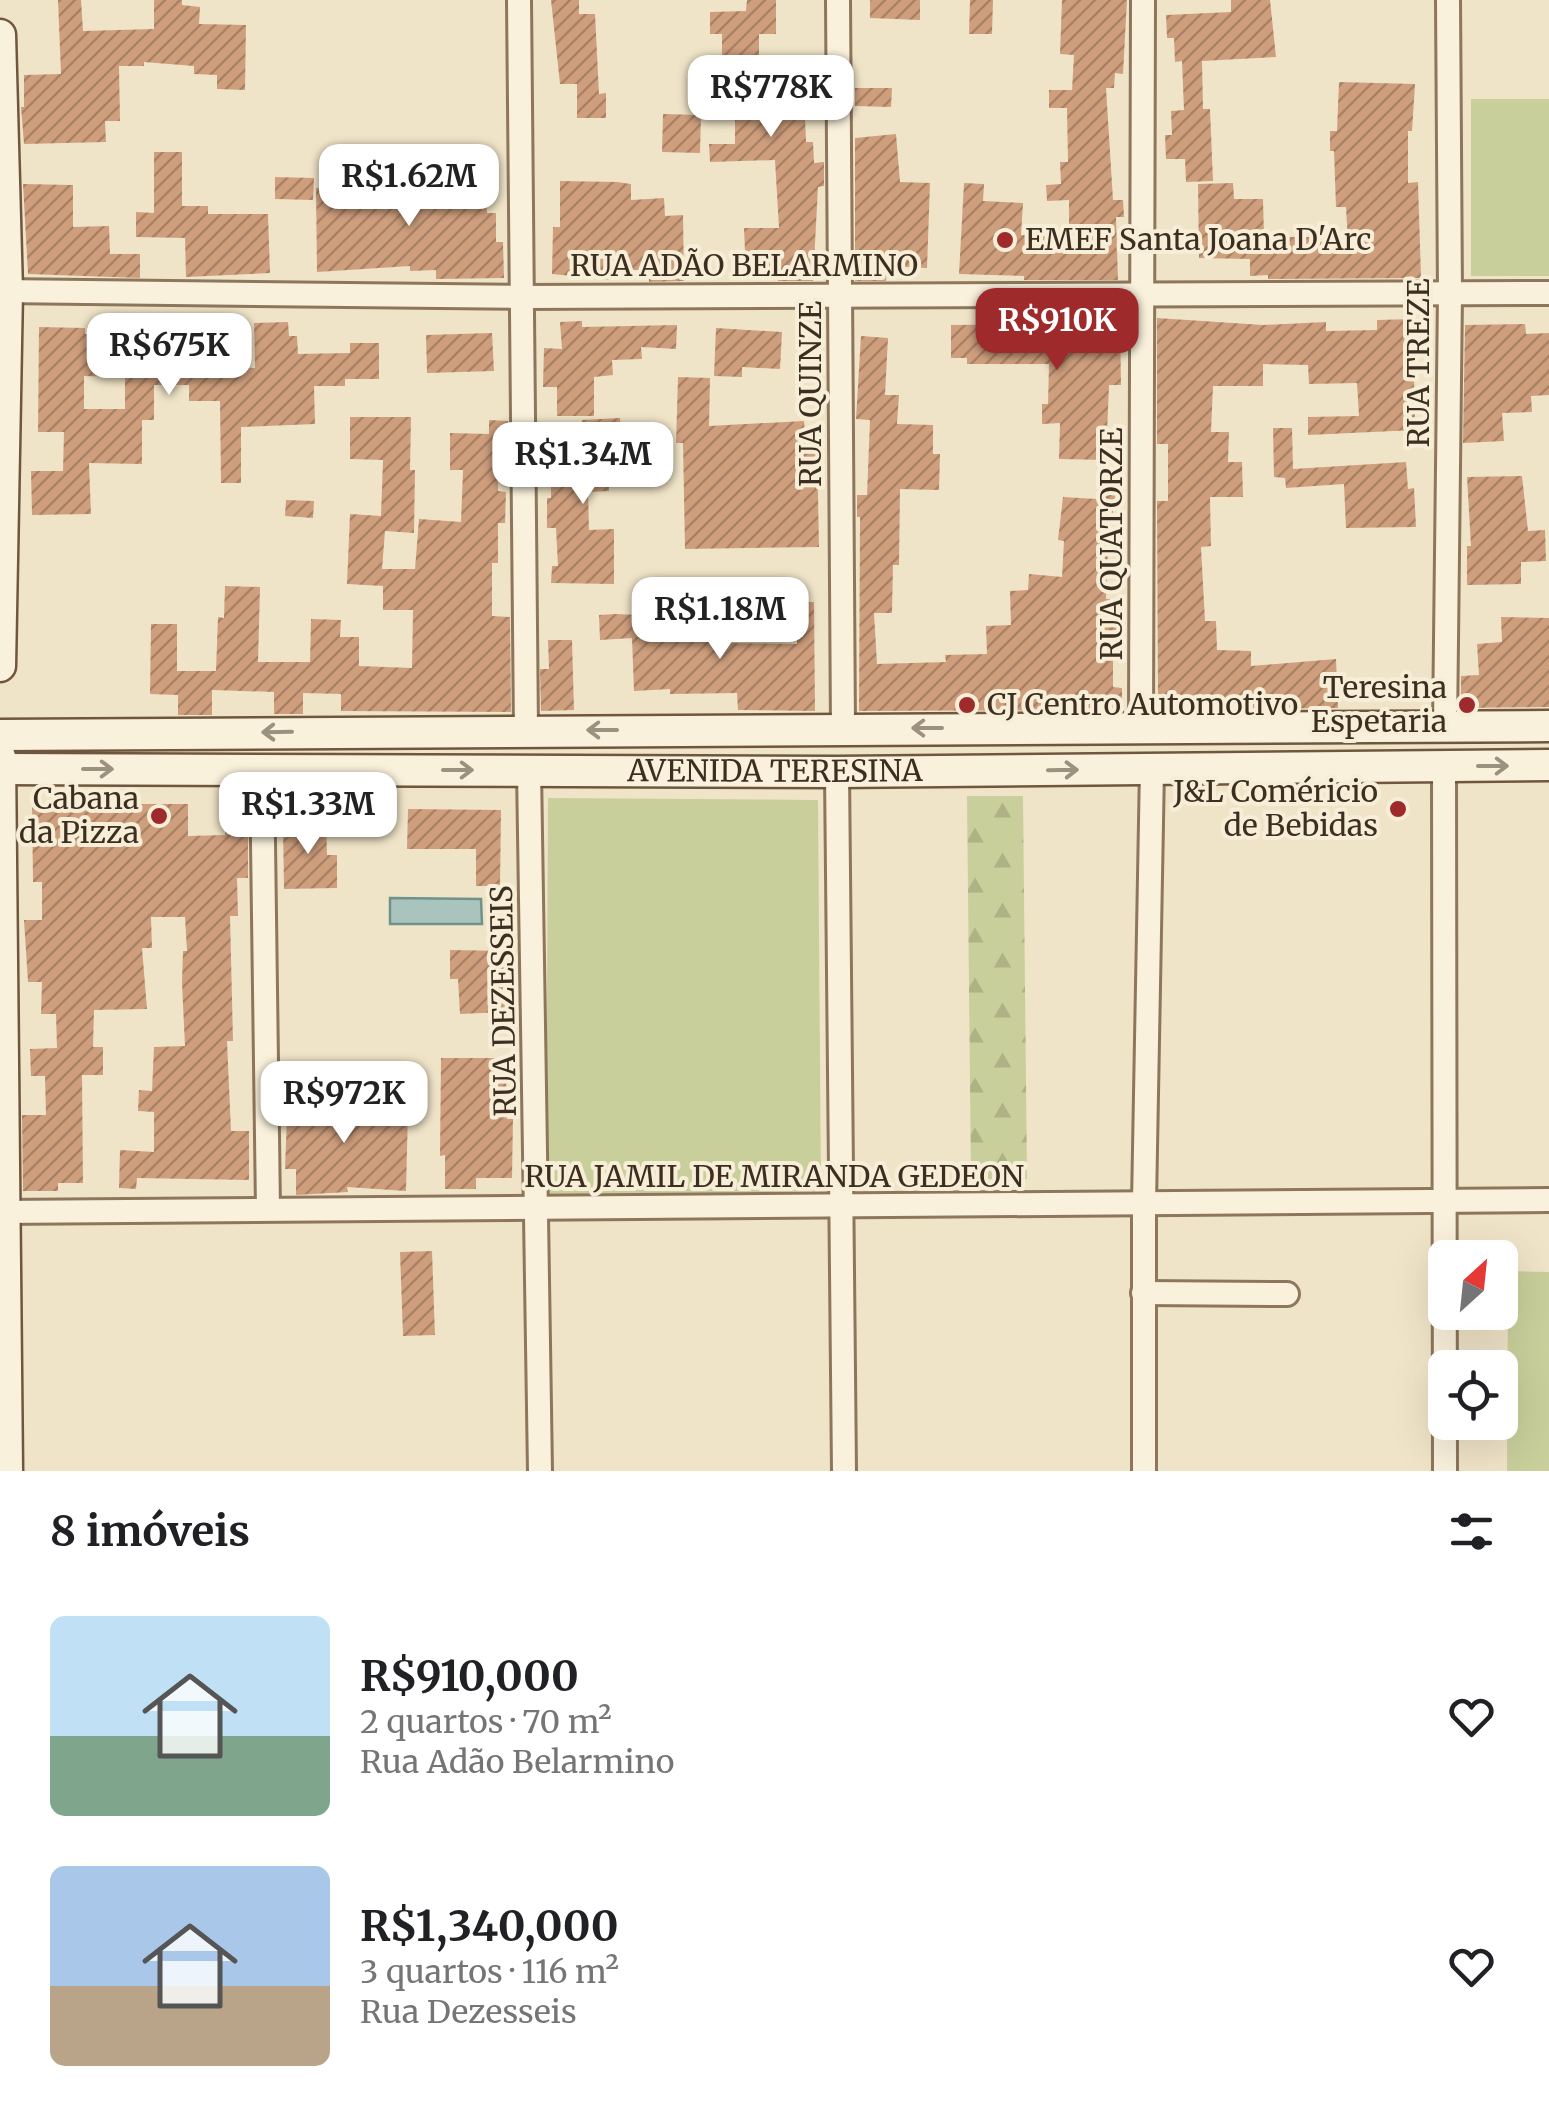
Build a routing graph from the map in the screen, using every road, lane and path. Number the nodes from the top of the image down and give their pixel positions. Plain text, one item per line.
1 (519, 0) edge
2 (838, 0) edge
3 (1143, 0) edge
4 (1448, 0) edge
5 (0, 35) edge
6 (3, 292) edge
7 (1549, 293) edge
8 (1450, 294) junction
9 (840, 295) junction
10 (1143, 296) junction
11 (521, 297) junction
12 (0, 666) edge
13 (1445, 726) junction
14 (1549, 726) edge
15 (843, 728) junction
16 (971, 728) junction
17 (1141, 728) junction
18 (526, 730) junction
19 (0, 735) edge
20 (0, 757) edge
21 (1444, 766) junction
22 (1549, 766) edge
23 (1152, 768) junction
24 (0, 769) edge
25 (262, 769) junction
26 (530, 770) junction
27 (972, 771) junction
28 (836, 772) junction
29 (1444, 1200) junction
30 (1549, 1200) edge
31 (1144, 1204) junction
32 (840, 1206) junction
33 (268, 1209) junction
34 (538, 1209) junction
35 (3, 1212) edge
36 (1144, 1293) junction
37 (1287, 1294) dead end
38 (8, 1471) edge
39 (540, 1471) edge
40 (844, 1471) edge
41 (1144, 1471) edge
42 (1445, 1471) edge

1 - 11 street
2 - 9 street, RUA QUINZE
3 - 10 street, RUA QUATORZE
4 - 8 street, RUA TREZE
5 - 6 main road
6 - 11 street, RUA ADÃO BELARMINO
6 - 12 main road
7 - 8 street, RUA ADÃO BELARMINO
8 - 10 street, RUA ADÃO BELARMINO
8 - 13 street, RUA TREZE
9 - 10 street, RUA ADÃO BELARMINO
9 - 11 street, RUA ADÃO BELARMINO
9 - 15 street, RUA QUINZE
10 - 17 street, RUA QUATORZE
11 - 18 street
13 - 14 main road, AVENIDA TERESINA
13 - 17 main road, AVENIDA TERESINA
16 -> 15 main road, AVENIDA TERESINA
15 -> 18 main road, AVENIDA TERESINA
16 - 17 main road, AVENIDA TERESINA
16 - 27 main road
18 -> 19 main road, AVENIDA TERESINA
20 - 24 main road
21 -> 22 main road, AVENIDA TERESINA
21 - 23 main road, AVENIDA TERESINA
21 - 29 street
27 -> 23 main road, AVENIDA TERESINA
23 - 31 street
24 -> 25 main road, AVENIDA TERESINA
24 - 35 main road
25 -> 26 main road, AVENIDA TERESINA
25 - 33 street
26 - 28 main road, AVENIDA TERESINA
26 - 34 street, RUA DEZESSEIS
27 - 28 main road, AVENIDA TERESINA
28 - 32 street
29 - 30 street, RUA JAMIL DE MIRANDA GEDEON
29 - 31 street, RUA JAMIL DE MIRANDA GEDEON
29 - 42 street
31 - 32 street, RUA JAMIL DE MIRANDA GEDEON
31 - 36 street
32 - 34 street, RUA JAMIL DE MIRANDA GEDEON
32 - 40 street
33 - 34 street, RUA JAMIL DE MIRANDA GEDEON
33 - 35 street, RUA JAMIL DE MIRANDA GEDEON
34 - 39 street, RUA DEZESSEIS
35 - 38 main road
36 - 37 street
36 - 41 street

